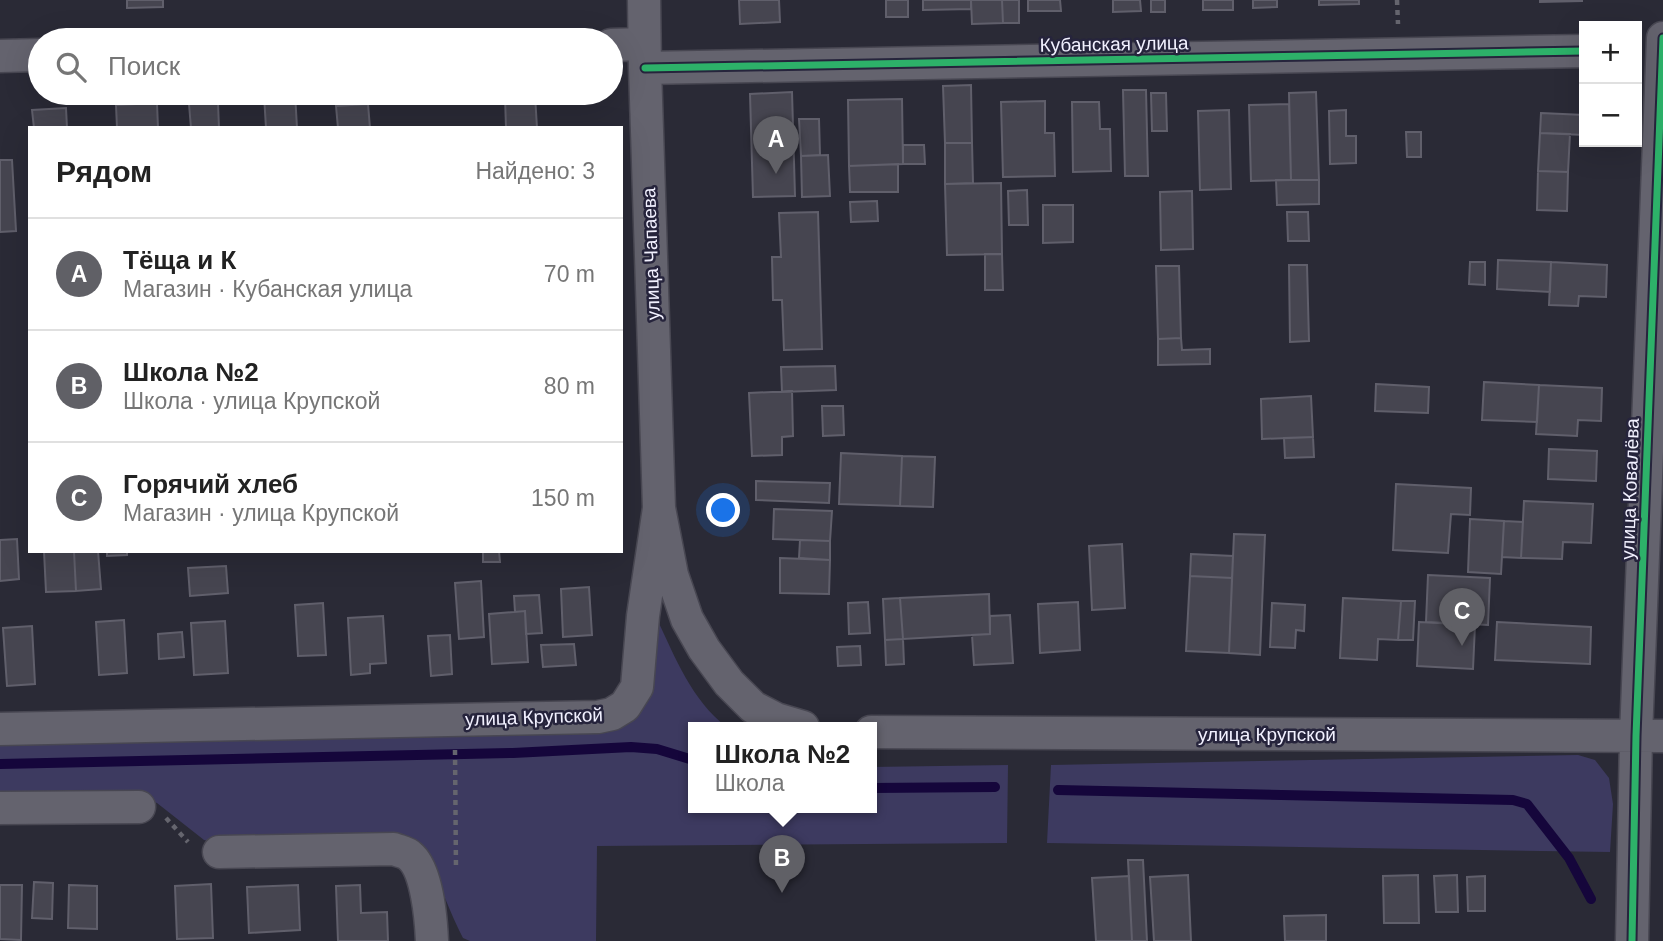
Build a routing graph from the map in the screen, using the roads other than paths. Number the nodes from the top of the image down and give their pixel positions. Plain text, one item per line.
1 (644, 0) edge
2 (1663, 38) edge
3 (623, 48) edge
4 (1663, 50) edge
5 (1579, 51) edge
6 (1642, 51) edge
7 (28, 55) edge
8 (0, 56) edge
9 (645, 56) junction
10 (659, 508) junction
11 (786, 722) edge
12 (0, 729) edge
13 (877, 732) edge
14 (1649, 736) edge
15 (139, 807) road end
16 (0, 808) edge
17 (219, 852) road end
18 (432, 941) edge
19 (1632, 941) edge

1 - 9 street, улица Чапаева
2 - 4 street, улица Ковалёва
3 - 9 street, Кубанская улица
4 - 6 street
4 - 14 street, улица Ковалёва
5 - 9 street, Кубанская улица
7 - 8 street
9 - 10 street, улица Чапаева
10 - 11 street
10 - 12 street, улица Крупской
13 - 14 street, улица Крупской
14 - 19 street, улица Ковалёва
15 - 16 street
17 - 18 street

